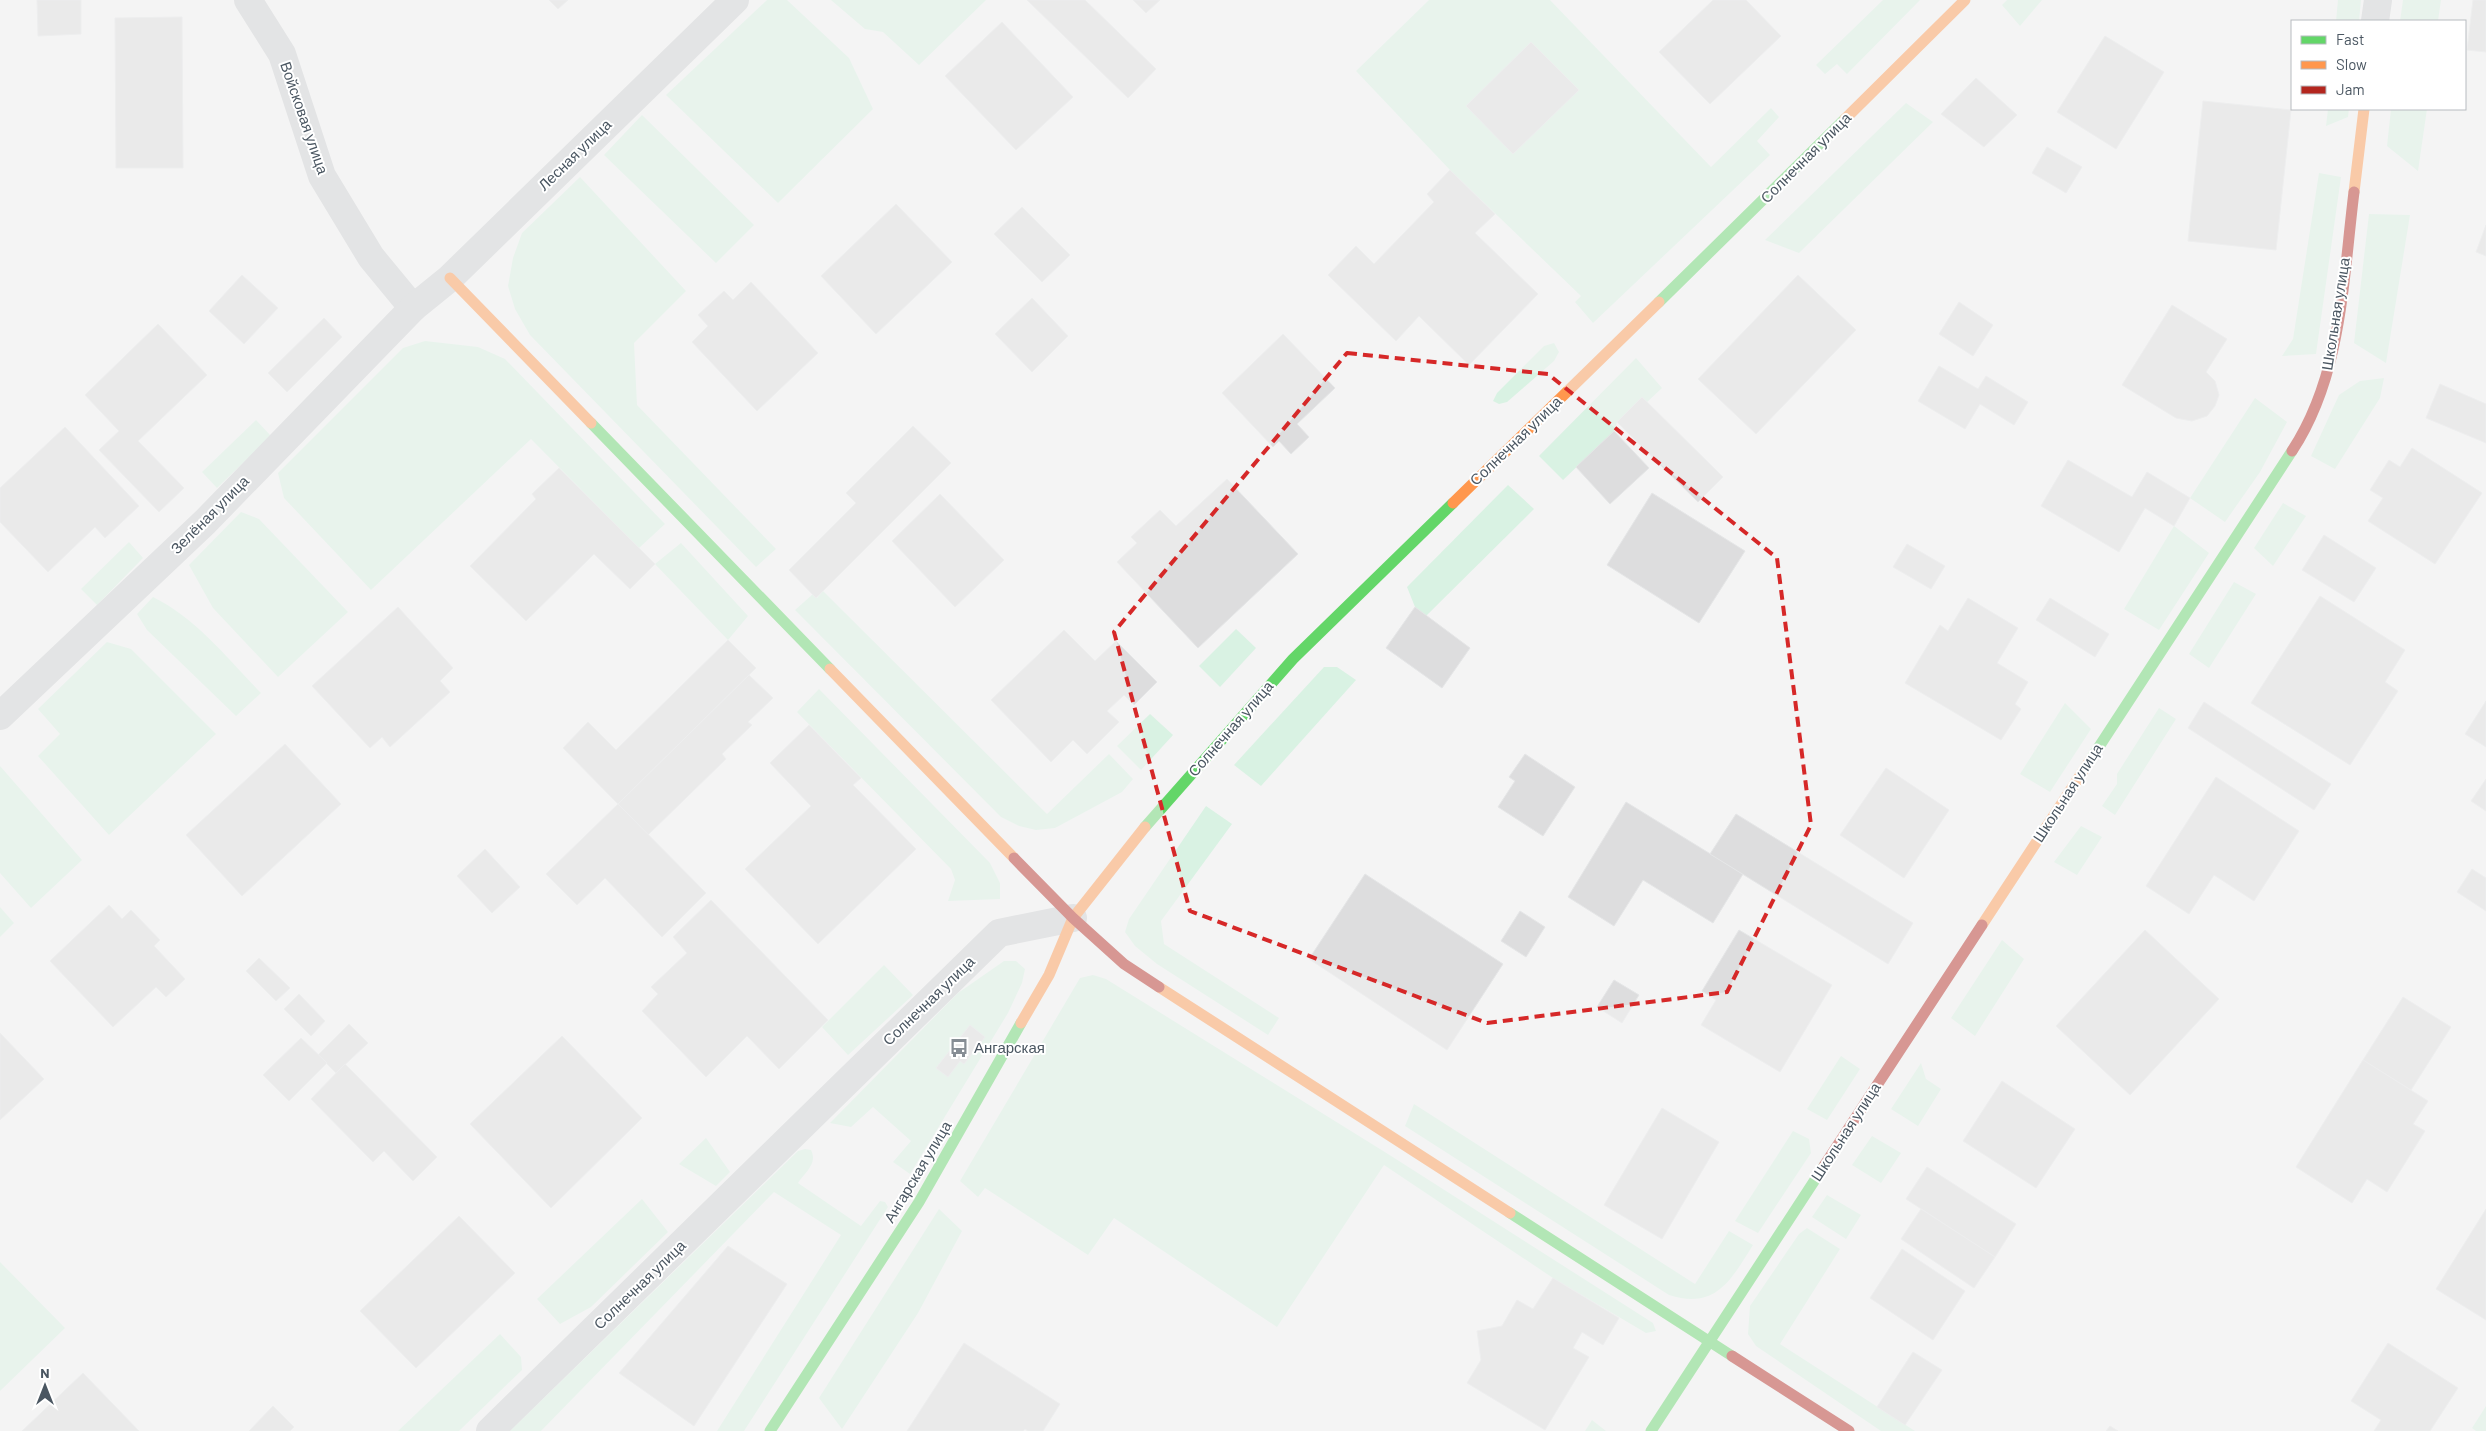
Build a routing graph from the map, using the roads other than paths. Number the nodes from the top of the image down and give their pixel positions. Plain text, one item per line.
1 (248, 0) edge
2 (735, 0) edge
3 (1965, 0) edge
4 (2378, 0) edge
5 (2375, 20) edge
6 (2364, 110) edge
7 (450, 278) junction
8 (414, 308) junction
9 (0, 716) edge
10 (1074, 918) junction
11 (1709, 1339) junction
12 (490, 1431) edge
13 (770, 1431) edge
14 (1651, 1431) edge
15 (1849, 1431) edge

1 - 8 street, Войсковая улица
2 - 7 street, Лесная улица
3 - 10 street, Солнечная улица
4 - 5 street
6 - 11 street, Школьная улица
7 - 8 street, Лесная улица
7 - 10 street
8 - 9 street, Зелёная улица
10 - 11 street
10 - 12 street, Солнечная улица
10 - 13 street, Ангарская улица
11 - 14 street, Школьная улица
11 - 15 street

